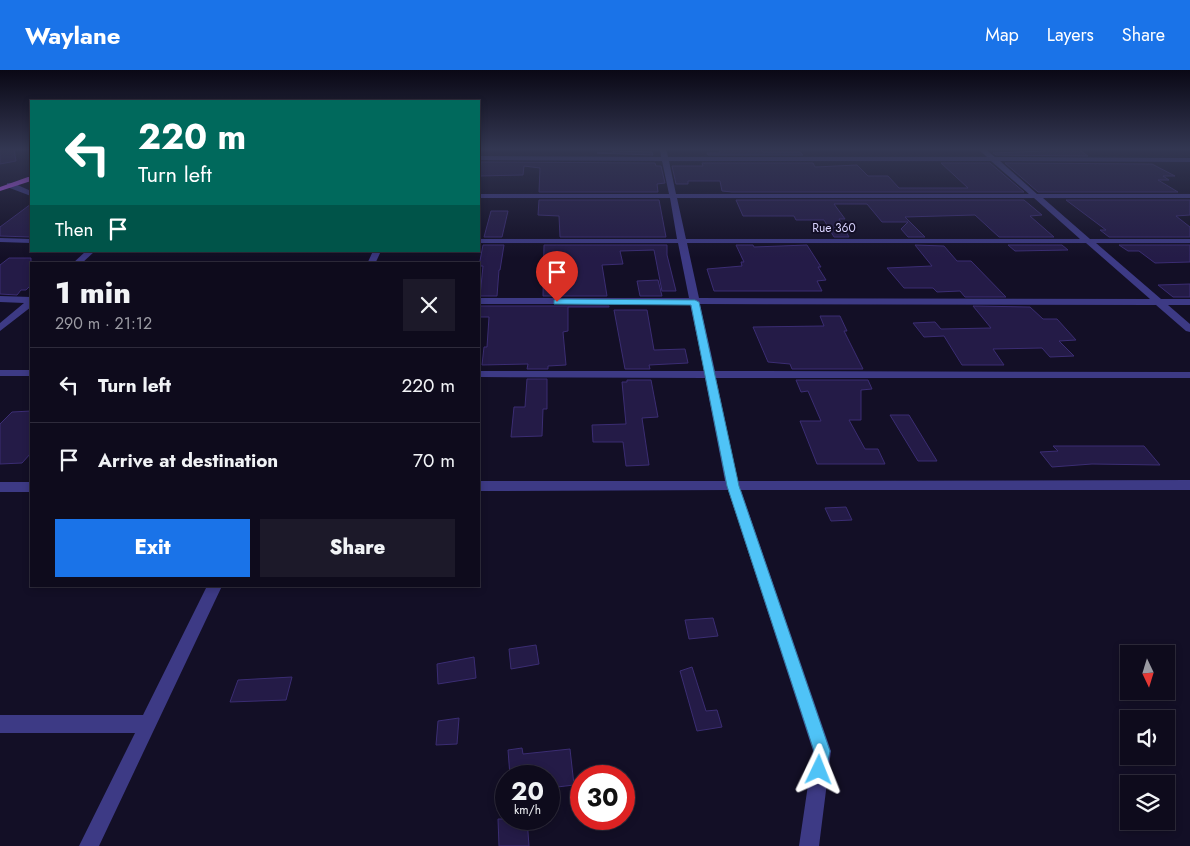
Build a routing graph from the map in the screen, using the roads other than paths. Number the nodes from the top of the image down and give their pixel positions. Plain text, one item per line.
1 (670, 185) edge
2 (1023, 185) edge
3 (10, 186) joint
4 (0, 189) edge
5 (30, 194) edge
6 (672, 195) junction
7 (480, 196) edge
8 (1190, 196) edge
9 (1036, 197) junction
10 (0, 240) edge
11 (682, 240) junction
12 (1087, 240) junction
13 (30, 241) edge
14 (480, 241) edge
15 (1190, 241) edge
16 (90, 252) edge
17 (78, 262) edge
18 (0, 299) edge
19 (30, 301) edge
20 (480, 301) edge
21 (30, 302) edge
22 (695, 302) junction
23 (1159, 302) junction
24 (1190, 302) edge
25 (0, 328) edge
26 (1190, 329) edge
27 (0, 373) edge
28 (30, 373) edge
29 (480, 374) edge
30 (710, 375) junction
31 (1190, 375) edge
32 (1190, 485) edge
33 (480, 486) edge
34 (733, 486) junction
35 (0, 487) edge
36 (30, 487) edge
37 (214, 587) edge
38 (0, 724) edge
39 (148, 724) junction
40 (89, 846) edge
41 (809, 846) edge

1 - 6 street
2 - 9 street
3 - 4 main road
3 - 5 street
6 - 7 street
6 - 9 street
6 - 11 street
8 - 9 street
9 - 12 street
10 - 13 street
11 - 12 street, Rue 360
11 - 14 street, Rue 360
11 - 22 street
12 - 15 street, Rue 360
12 - 23 street
16 - 17 street
18 - 19 street
20 - 22 street
21 - 25 street
22 - 23 street
22 - 30 street
23 - 24 street
23 - 26 street
27 - 28 street
29 - 30 street
30 - 31 street
30 - 34 street
32 - 34 street
33 - 34 street
34 - 41 street
35 - 36 street
37 - 39 street
38 - 39 street
39 - 40 street

